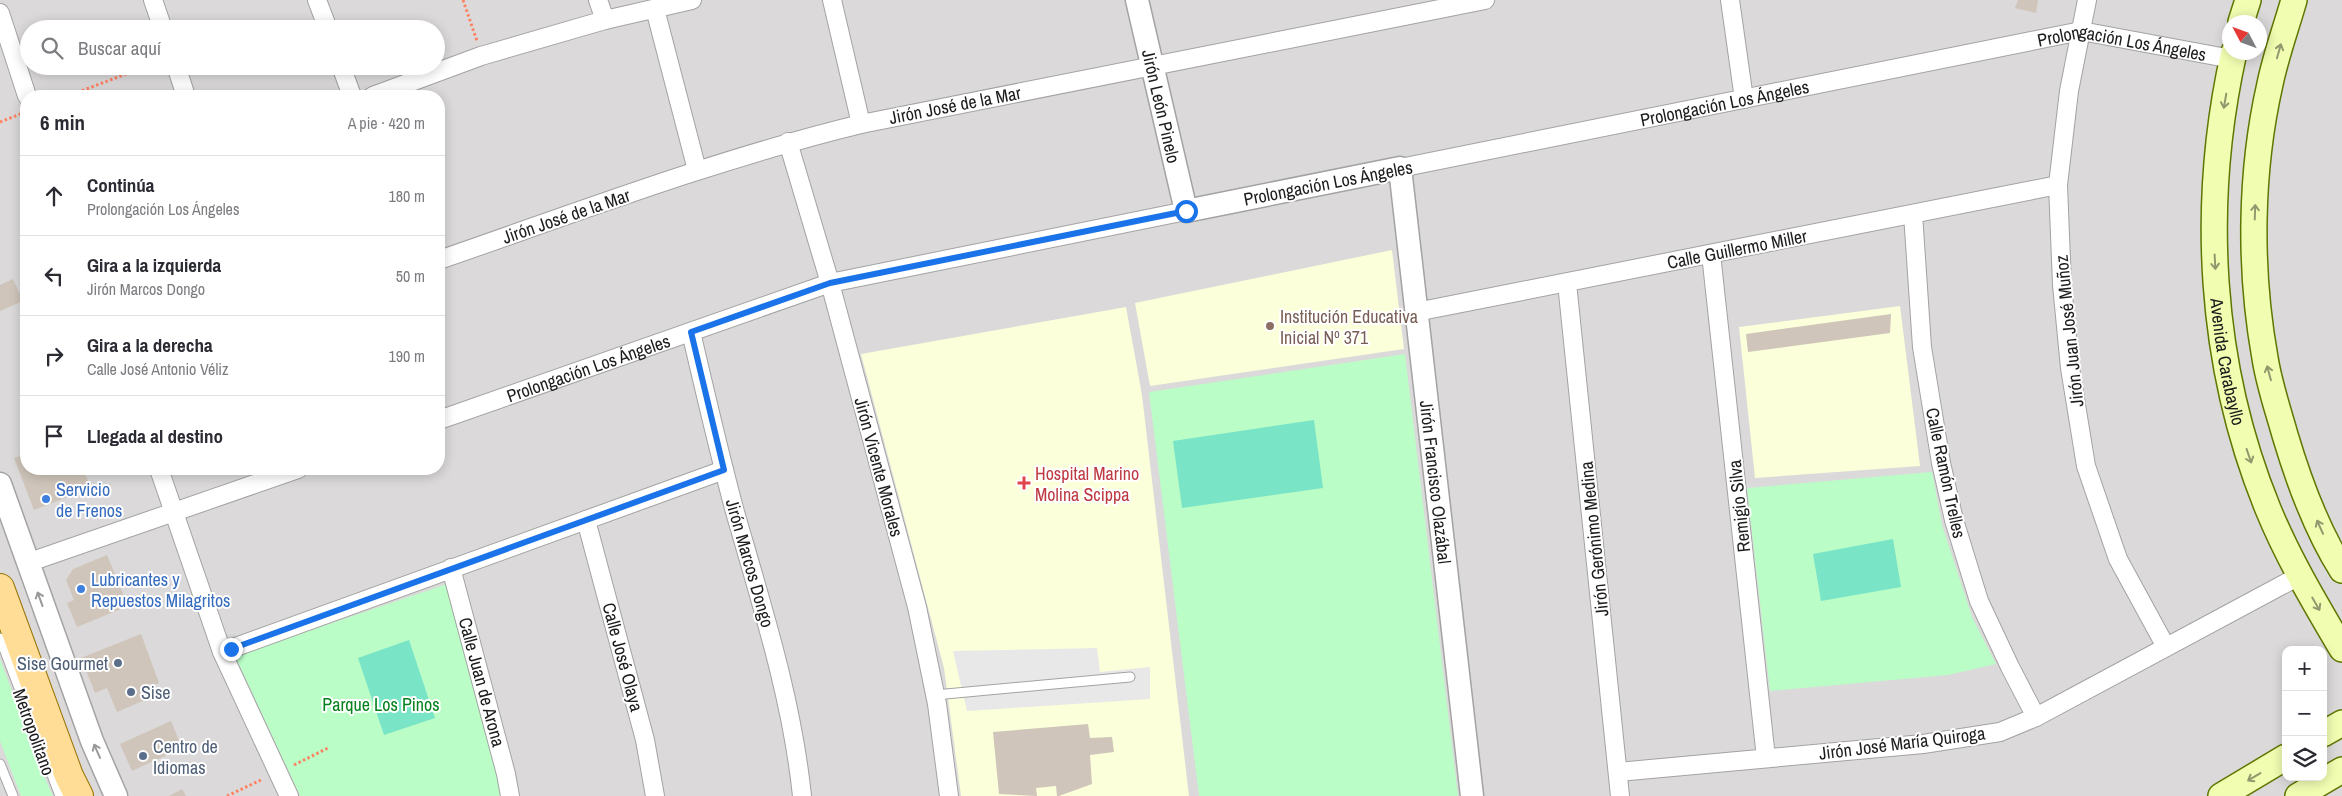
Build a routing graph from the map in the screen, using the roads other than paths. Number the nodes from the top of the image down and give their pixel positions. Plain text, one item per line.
1 (153, 0) edge
2 (317, 0) edge
3 (598, 0) edge
4 (692, 0) edge
5 (832, 0) edge
6 (1137, 0) edge
7 (1484, 0) edge
8 (1730, 0) edge
9 (2087, 0) edge
10 (2248, 0) edge
11 (2294, 0) edge
12 (655, 9) junction
13 (0, 13) edge
14 (2243, 15) edge
15 (160, 20) edge
16 (325, 20) edge
17 (605, 20) junction
18 (2081, 31) junction
19 (2222, 54) edge
20 (2232, 60) edge
21 (1152, 66) junction
22 (445, 70) edge
23 (179, 75) edge
24 (344, 75) edge
25 (430, 75) edge
26 (25, 90) edge
27 (184, 90) edge
28 (350, 90) edge
29 (389, 90) edge
30 (1744, 99) junction
31 (861, 124) junction
32 (788, 142) junction
33 (1400, 168) junction
34 (697, 170) junction
35 (2058, 185) junction
36 (1186, 211) junction
37 (1913, 214) junction
38 (1711, 254) junction
39 (445, 258) edge
40 (830, 283) junction
41 (1567, 283) junction
42 (1416, 312) junction
43 (691, 332) junction
44 (445, 418) edge
45 (724, 470) junction
46 (161, 475) edge
47 (281, 475) edge
48 (0, 484) edge
49 (174, 512) junction
50 (586, 520) junction
51 (27, 563) junction
52 (451, 568) junction
53 (2342, 570) edge
54 (2300, 576) junction
55 (0, 588) edge
56 (0, 638) edge
57 (2166, 647) junction
58 (2342, 649) edge
59 (222, 652) junction
60 (1130, 677) dead end
61 (935, 695) junction
62 (2036, 717) junction
63 (2342, 723) edge
64 (2327, 732) edge
65 (1766, 758) junction
66 (2282, 759) edge
67 (0, 764) edge
68 (2342, 770) edge
69 (1618, 772) junction
70 (13, 796) edge
71 (60, 796) edge
72 (79, 796) edge
73 (116, 796) edge
74 (289, 796) edge
75 (510, 796) edge
76 (655, 796) edge
77 (802, 796) edge
78 (948, 796) edge
79 (1472, 796) edge
80 (1620, 796) edge
81 (2221, 796) edge
82 (2298, 796) edge

1 - 15 street
2 - 16 street
3 - 17 street
4 - 12 street
5 - 31 street
6 - 21 street, Jirón León Pinelo
7 - 21 street, Jirón José de la Mar
8 - 30 street
9 - 18 street, Jirón Juan José Muñoz
10 - 14 main road
53 -> 11 main road, Avenida Carabayllo
12 - 17 street
12 - 34 street
13 - 26 street
17 - 22 street
18 - 19 street, Prolongación Los Ángeles
18 - 30 street, Prolongación Los Ángeles
18 - 35 street, Jirón Juan José Muñoz
20 -> 54 main road, Avenida Carabayllo
21 - 31 street, Jirón José de la Mar
21 - 36 street, Jirón León Pinelo
23 - 27 street
24 - 28 street
25 - 29 street
30 - 33 street, Prolongación Los Ángeles
31 - 32 street, Jirón José de la Mar
32 - 34 street, Jirón José de la Mar
32 - 40 street, Jirón Vicente Morales
33 - 36 street, Prolongación Los Ángeles
33 - 42 street, Jirón Francisco Olazábal
34 - 39 street, Jirón José de la Mar
35 - 37 street, Calle Guillermo Miller
35 - 57 street, Jirón Juan José Muñoz
36 - 40 street, Prolongación Los Ángeles
37 - 38 street, Calle Guillermo Miller
37 - 62 street, Calle Ramón Trelles
38 - 41 street, Calle Guillermo Miller
38 - 65 street, Remigio Silva
40 - 43 street, Prolongación Los Ángeles
40 - 61 street, Jirón Vicente Morales
41 - 42 street, Calle Guillermo Miller
41 - 69 street, Jirón Gerónimo Medina
42 - 79 street, Jirón Francisco Olazábal
43 - 44 street, Prolongación Los Ángeles
43 - 45 street, Jirón Marcos Dongo
45 - 50 street
45 - 77 street, Jirón Marcos Dongo
46 - 49 street
47 - 49 street
48 - 51 street
49 - 51 street
49 - 59 street
50 - 52 street
50 - 76 street, Calle José Olaya
73 -> 51 street
52 - 59 street
52 - 75 street, Calle Juan de Arona
54 - 57 street, Jirón José María Quiroga
54 -> 58 main road, Avenida Carabayllo
55 - 72 main road
56 - 71 lane, Metropolitano
57 - 62 street, Jirón José María Quiroga
59 - 74 street
60 - 61 lane
61 - 78 street, Jirón Vicente Morales
62 - 65 street, Jirón José María Quiroga
63 - 64 main road
65 - 69 street, Jirón José María Quiroga
66 -> 81 main road
67 - 70 lane
68 - 82 main road
69 - 80 street, Jirón Gerónimo Medina

